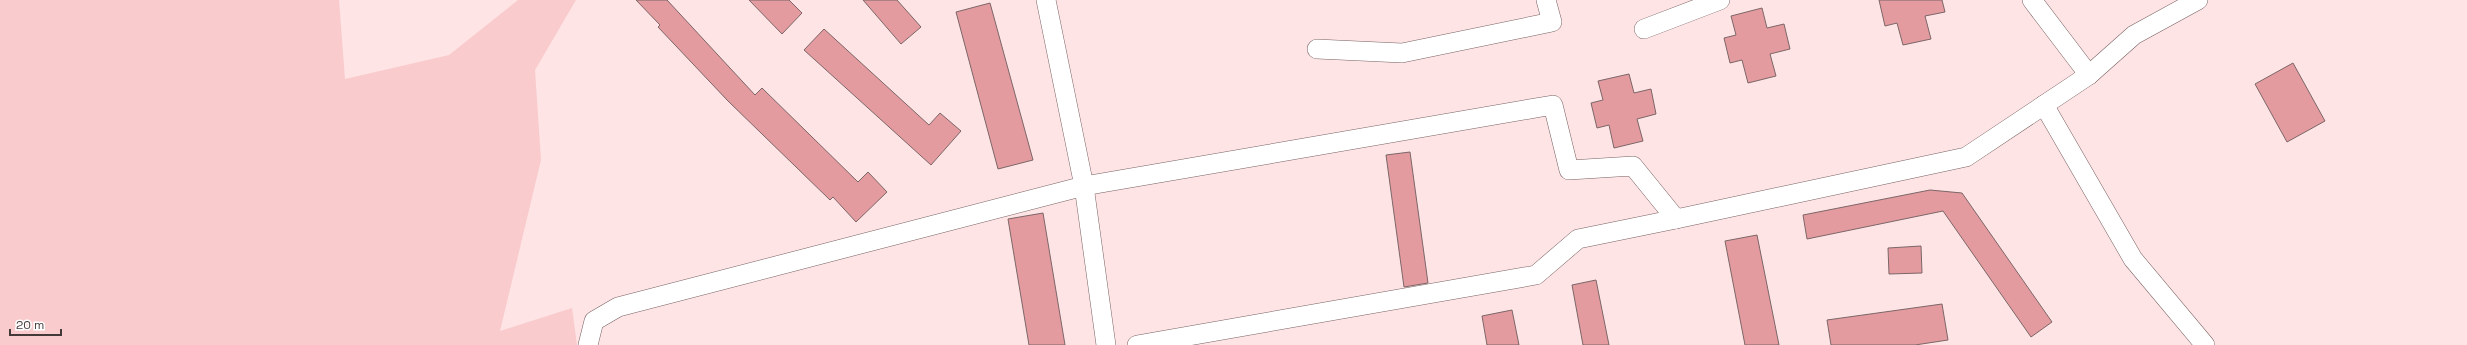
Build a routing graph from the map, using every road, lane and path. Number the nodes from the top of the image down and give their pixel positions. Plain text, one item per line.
1 (1046, 0) edge
2 (1546, 0) edge
3 (1720, 0) edge
4 (2032, 0) edge
5 (2198, 0) edge
6 (1644, 29) dead end
7 (1317, 49) dead end
8 (2089, 75) junction
9 (2044, 105) junction
10 (1084, 186) junction
11 (1676, 220) junction
12 (588, 345) edge
13 (1106, 345) edge
14 (1137, 345) edge
15 (2205, 345) edge

1 - 10 street
2 - 7 street
3 - 6 street
4 - 8 street
5 - 8 street
8 - 9 street
9 - 11 street
9 - 15 street
10 - 11 street
10 - 12 street
10 - 13 street
11 - 14 street

